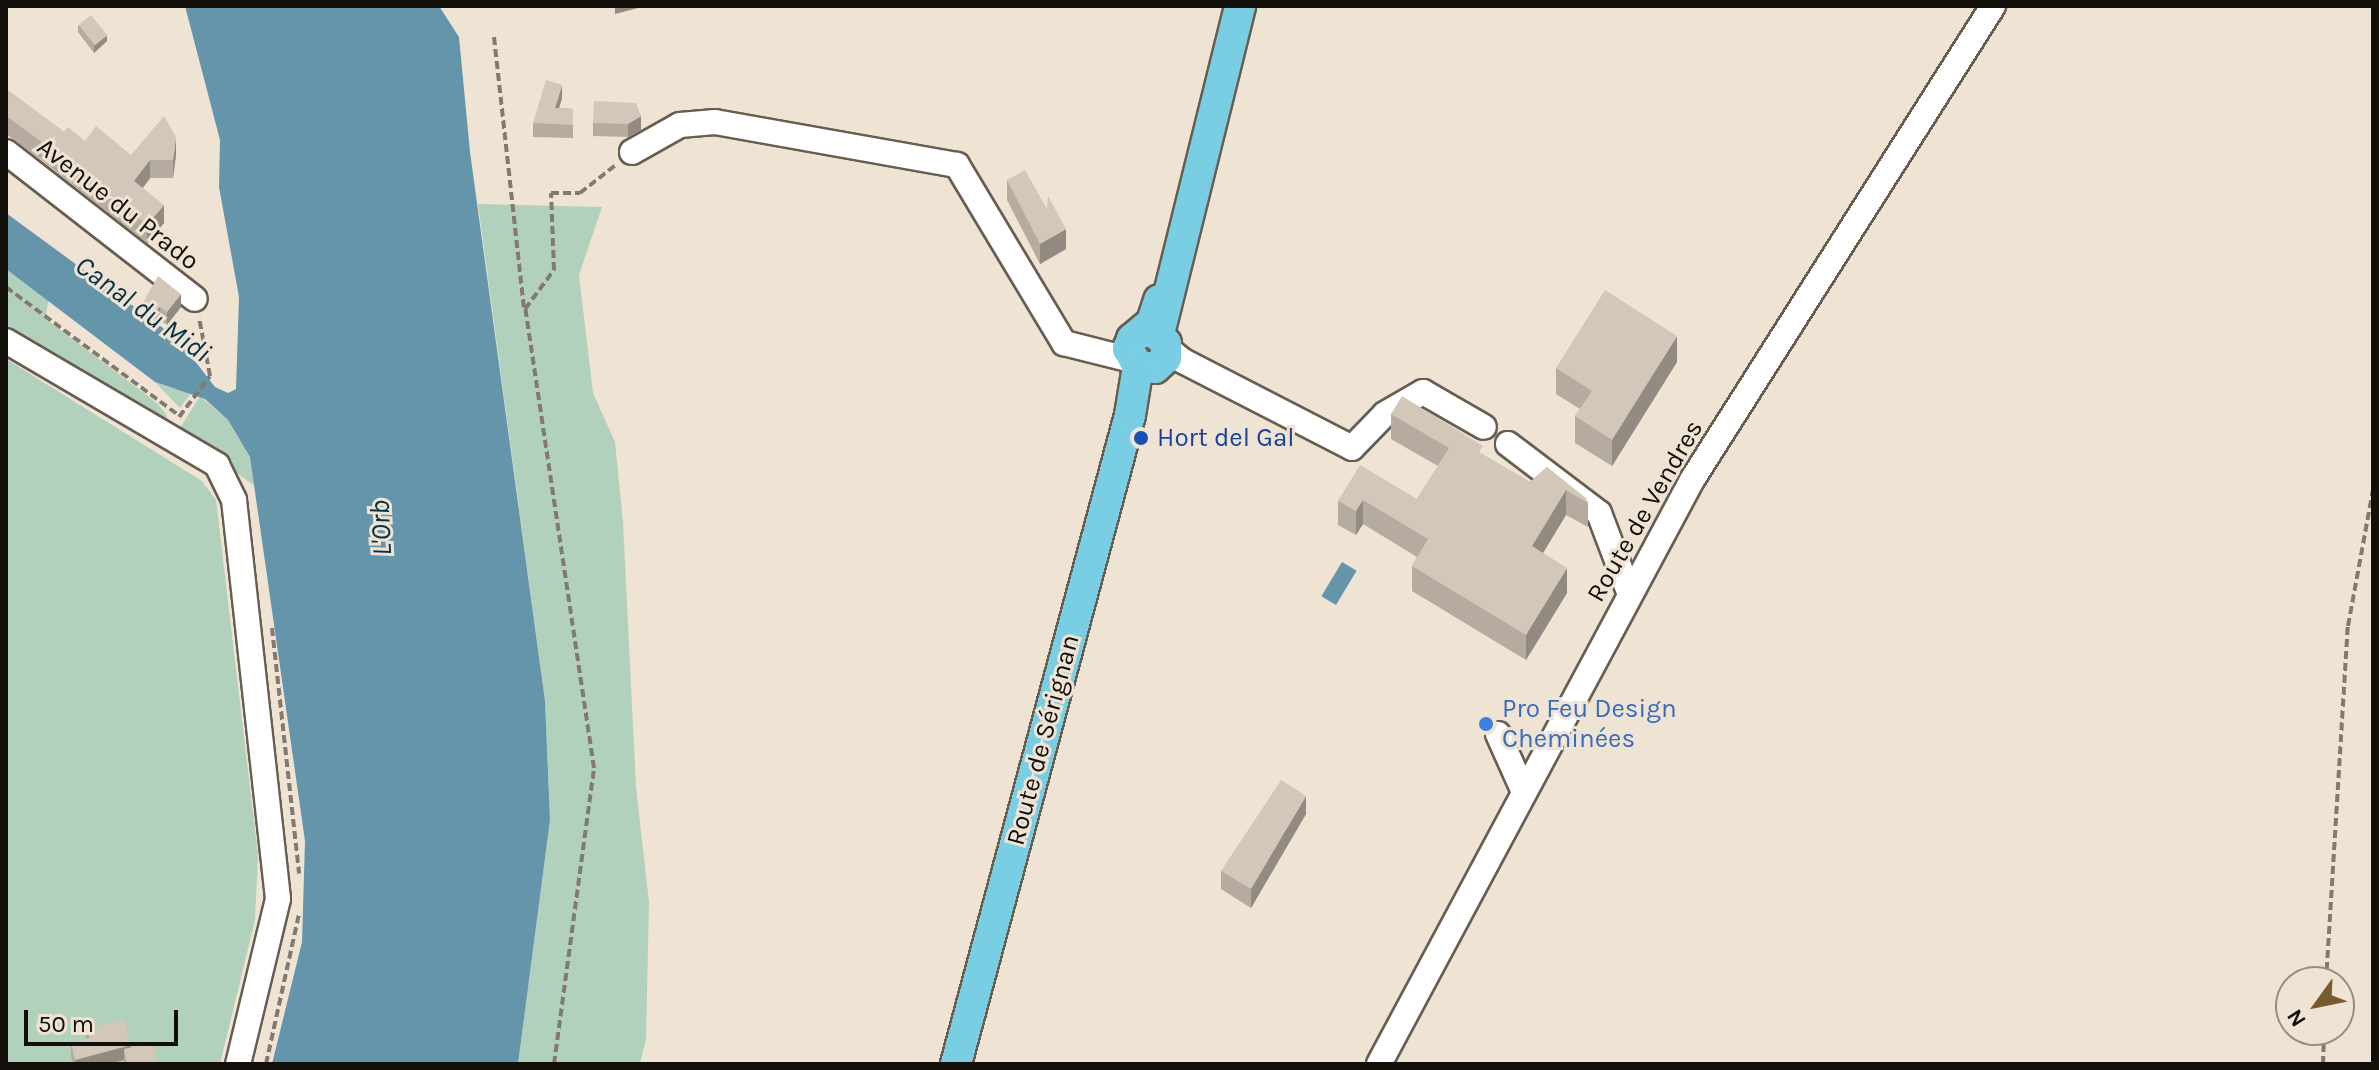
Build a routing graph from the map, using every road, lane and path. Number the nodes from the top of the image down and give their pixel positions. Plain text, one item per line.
1 (1240, 6) edge
2 (1993, 6) edge
3 (494, 37) dead end
4 (6, 152) edge
5 (632, 152) joint
6 (6, 287) edge
7 (195, 299) joint
8 (525, 309) junction
9 (6, 341) edge
10 (1147, 353) junction
11 (186, 408) dead end
12 (180, 417) dead end
13 (1484, 427) dead end
14 (1508, 444) dead end
15 (2373, 490) edge
16 (1629, 592) junction
17 (1498, 734) dead end
18 (1523, 790) junction
19 (2327, 966) edge
20 (238, 1064) edge
21 (554, 1064) edge
22 (956, 1064) edge
23 (1379, 1064) edge

1 - 10 main road, Route de Sérignan
2 - 16 street, Route de Vendres
3 - 8 path
4 - 7 street, Avenue du Prado
5 - 8 path
5 - 10 street
6 - 12 path
7 - 11 path
8 - 21 path
9 - 20 street
10 - 13 street
10 - 22 main road, Route de Sérignan
14 - 16 street
15 - 19 path
16 - 18 street, Route de Vendres
17 - 18 street
18 - 23 street, Route de Vendres

